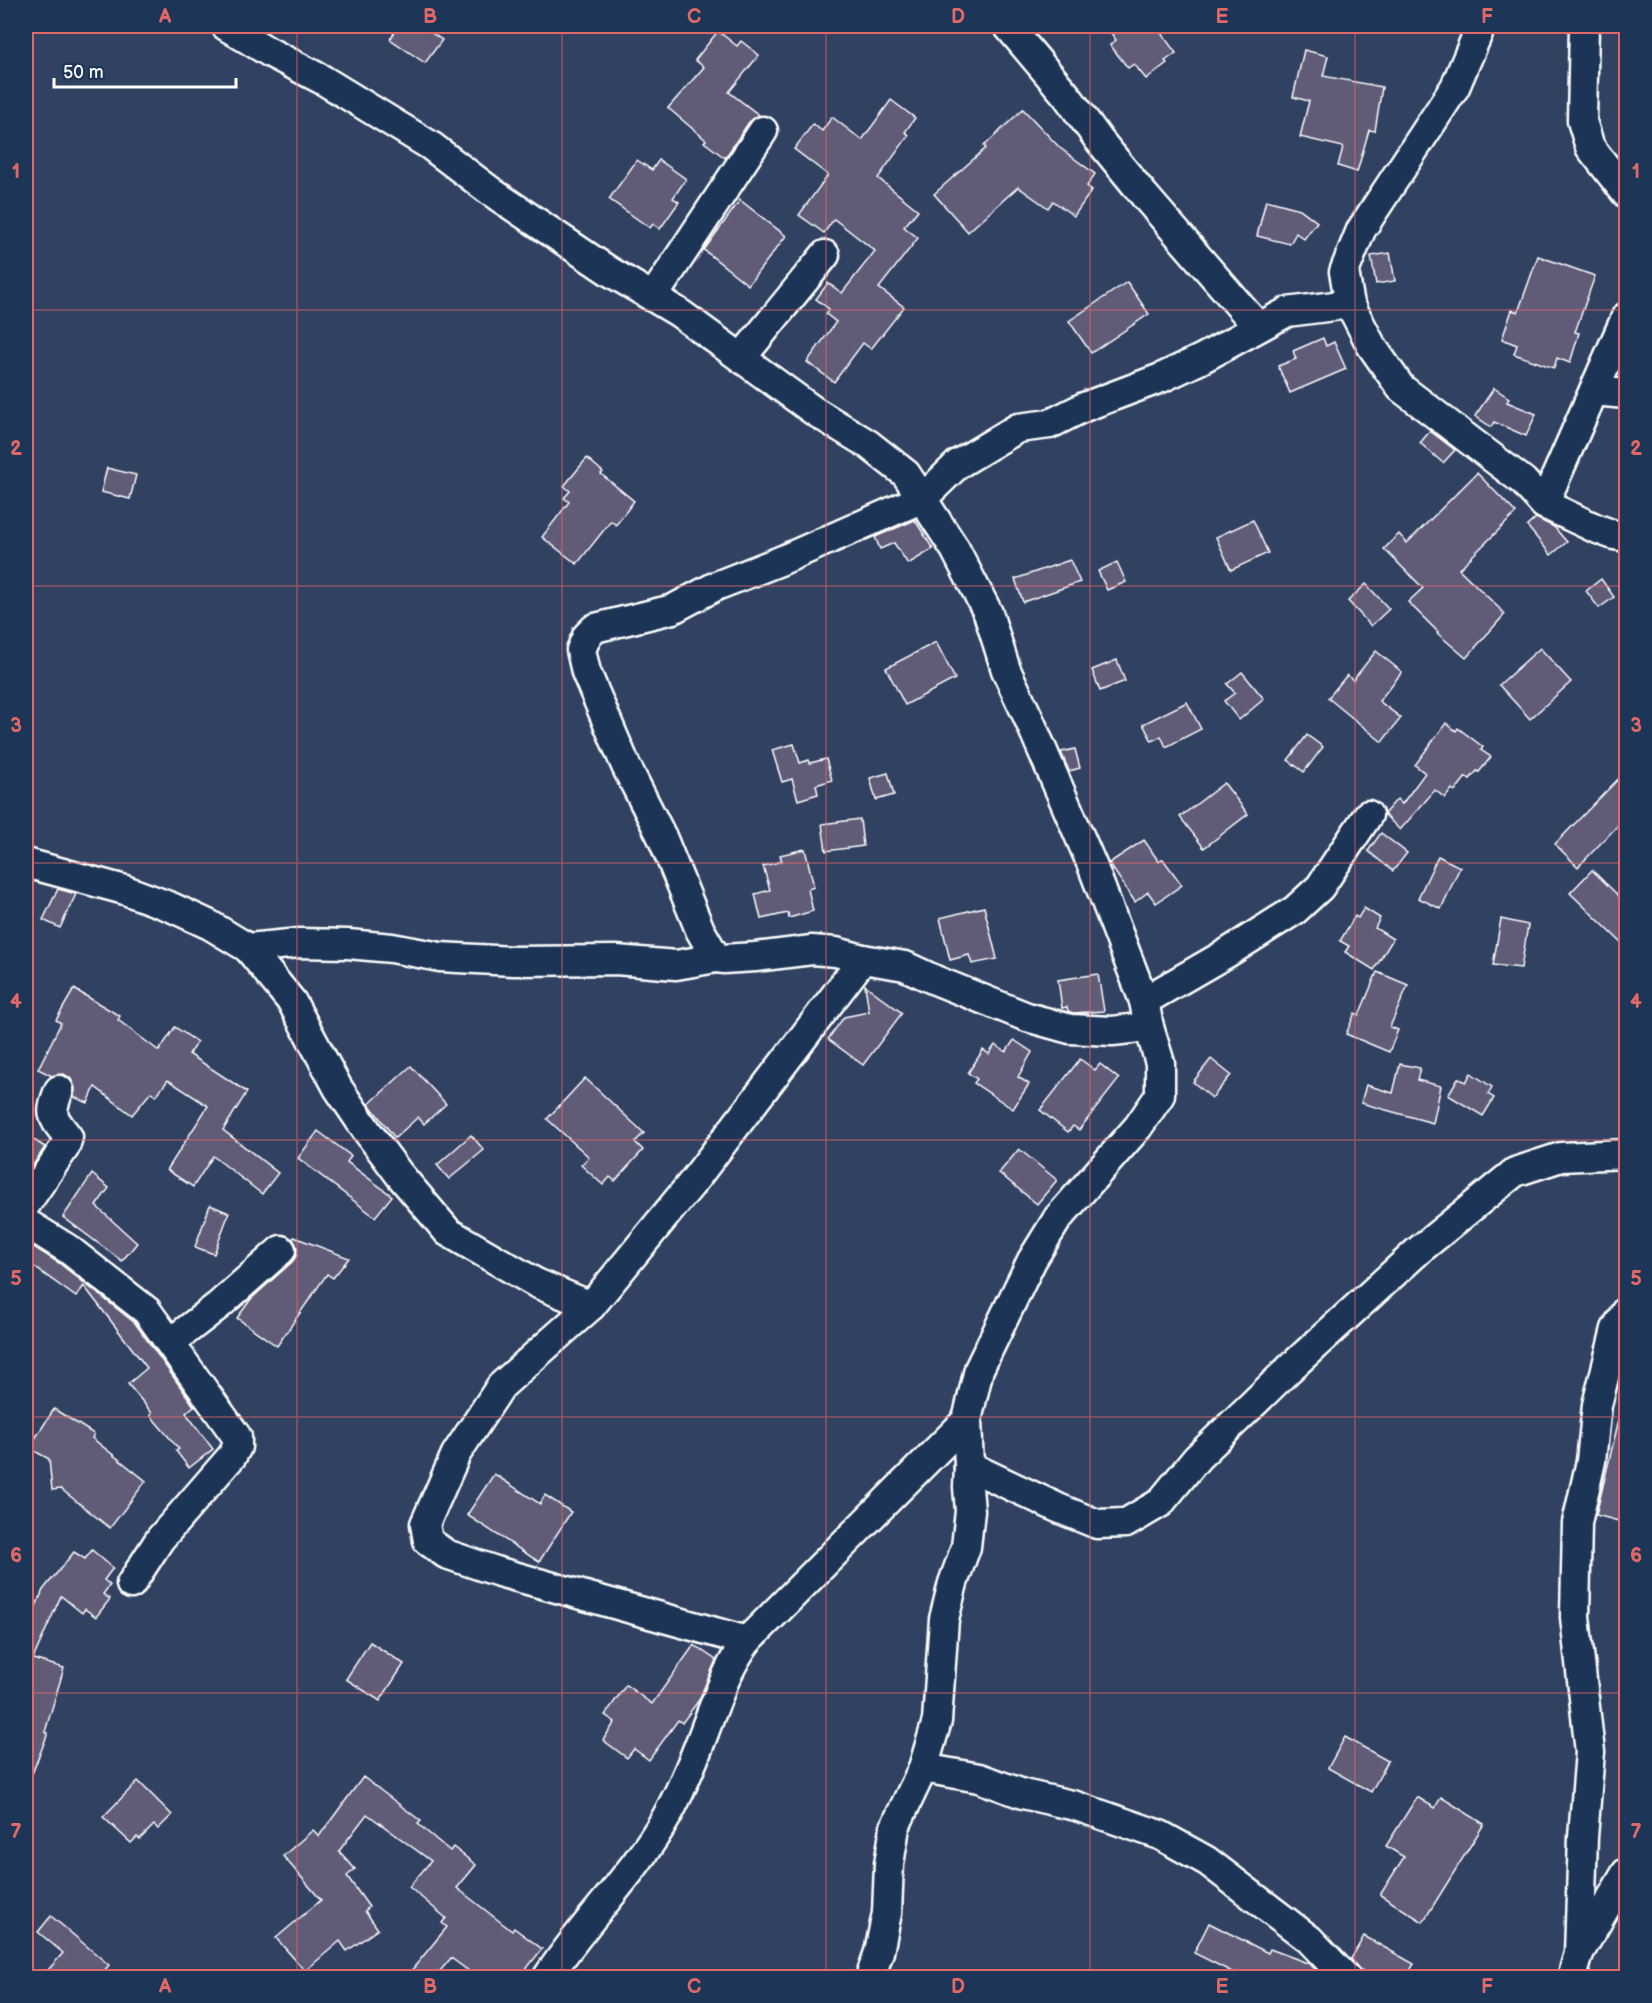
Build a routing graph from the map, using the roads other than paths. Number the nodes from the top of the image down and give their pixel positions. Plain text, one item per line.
1 (226, 26) edge
2 (1481, 26) edge
3 (1584, 26) edge
4 (1017, 29) edge
5 (763, 130) dead end
6 (1626, 193) edge
7 (825, 255) dead end
8 (653, 297) junction
9 (1350, 304) junction
10 (1626, 317) edge
11 (1258, 327) junction
12 (742, 357) junction
13 (1594, 391) junction
14 (1626, 394) edge
15 (923, 498) junction
16 (1544, 504) junction
17 (1626, 537) edge
18 (1368, 815) dead end
19 (26, 863) edge
20 (248, 948) junction
21 (716, 958) junction
22 (863, 959) junction
23 (1147, 1014) junction
24 (59, 1090) dead end
25 (1626, 1154) edge
26 (26, 1204) edge
27 (26, 1223) edge
28 (281, 1250) dead end
29 (591, 1306) junction
30 (1626, 1311) edge
31 (170, 1343) junction
32 (967, 1420) junction
33 (969, 1466) junction
34 (131, 1584) dead end
35 (747, 1641) junction
36 (923, 1768) junction
37 (1626, 1873) edge
38 (1576, 1965) edge
39 (547, 1977) edge
40 (870, 1977) edge
41 (1346, 1977) edge

1 - 8 street
2 - 9 street
3 - 6 street
4 - 11 street
5 - 8 street
7 - 12 street
8 - 12 street
9 - 11 street
9 - 16 street
10 - 13 street
11 - 15 street
12 - 15 street
13 - 14 street
13 - 16 street
15 - 21 street
15 - 23 street
16 - 17 street
18 - 23 street
19 - 20 street
20 - 21 street
20 - 29 street
21 - 22 street
22 - 23 street
22 - 29 street
23 - 32 street
24 - 26 street
25 - 33 street
27 - 31 street
28 - 31 street
29 - 35 street
30 - 38 street
31 - 34 street
32 - 33 street
32 - 35 street
33 - 36 street
35 - 39 street
36 - 40 street
36 - 41 street
37 - 38 street

